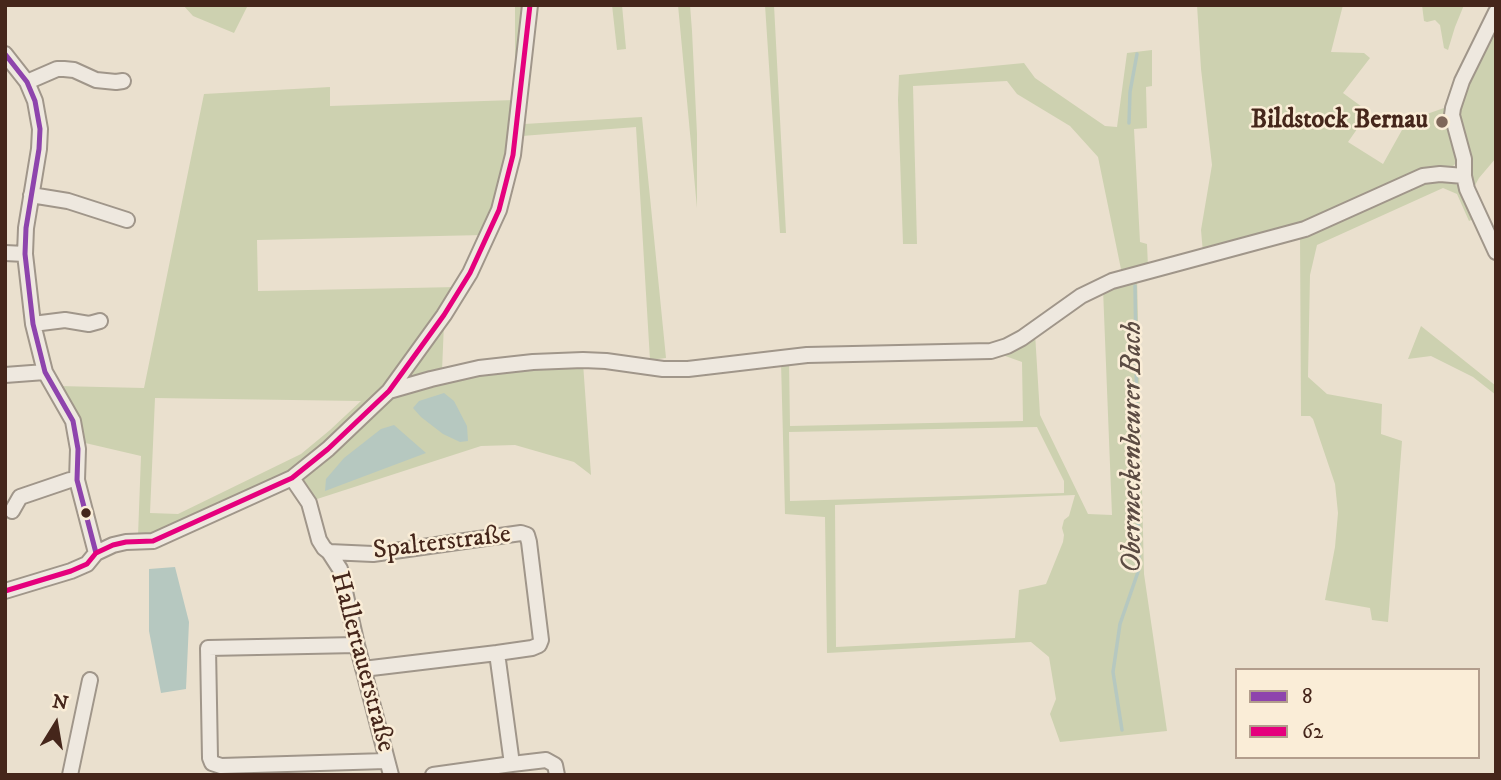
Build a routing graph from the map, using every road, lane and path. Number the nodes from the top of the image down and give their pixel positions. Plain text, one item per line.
1 (530, 5) edge
2 (1496, 12) edge
3 (5, 54) edge
4 (123, 81) dead end
5 (27, 82) junction
6 (1464, 176) junction
7 (31, 195) junction
8 (127, 220) dead end
9 (1496, 252) edge
10 (5, 253) edge
11 (25, 254) junction
12 (100, 321) dead end
13 (33, 324) junction
14 (45, 372) junction
15 (5, 375) edge
16 (389, 391) junction
17 (292, 478) junction
18 (77, 480) junction
19 (12, 511) dead end
20 (329, 552) junction
21 (96, 553) junction
22 (5, 592) edge
23 (357, 645) junction
24 (497, 653) junction
25 (363, 669) junction
26 (90, 680) dead end
27 (512, 764) junction
28 (388, 768) edge
29 (220, 770) edge
30 (70, 775) edge
31 (433, 775) edge
32 (558, 775) edge

1 - 16 street
2 - 6 street
3 - 5 street
4 - 5 street
5 - 7 street
6 - 9 street
6 - 16 street
7 - 8 street
7 - 11 street
10 - 11 street
11 - 13 street
12 - 13 street
13 - 14 street
14 - 15 street
14 - 18 street
16 - 17 street
17 - 20 street, Hallertauerstraße
17 - 21 street
18 - 19 street
18 - 21 street
20 - 23 street, Hallertauerstraße
20 - 24 street, Spalterstraße
21 - 22 street
23 - 25 street, Hallertauerstraße
23 - 29 street
24 - 25 street, Spalterstraße
24 - 27 street
25 - 28 street, Hallertauerstraße
26 - 30 street
27 - 31 street
27 - 32 street
28 - 29 street

